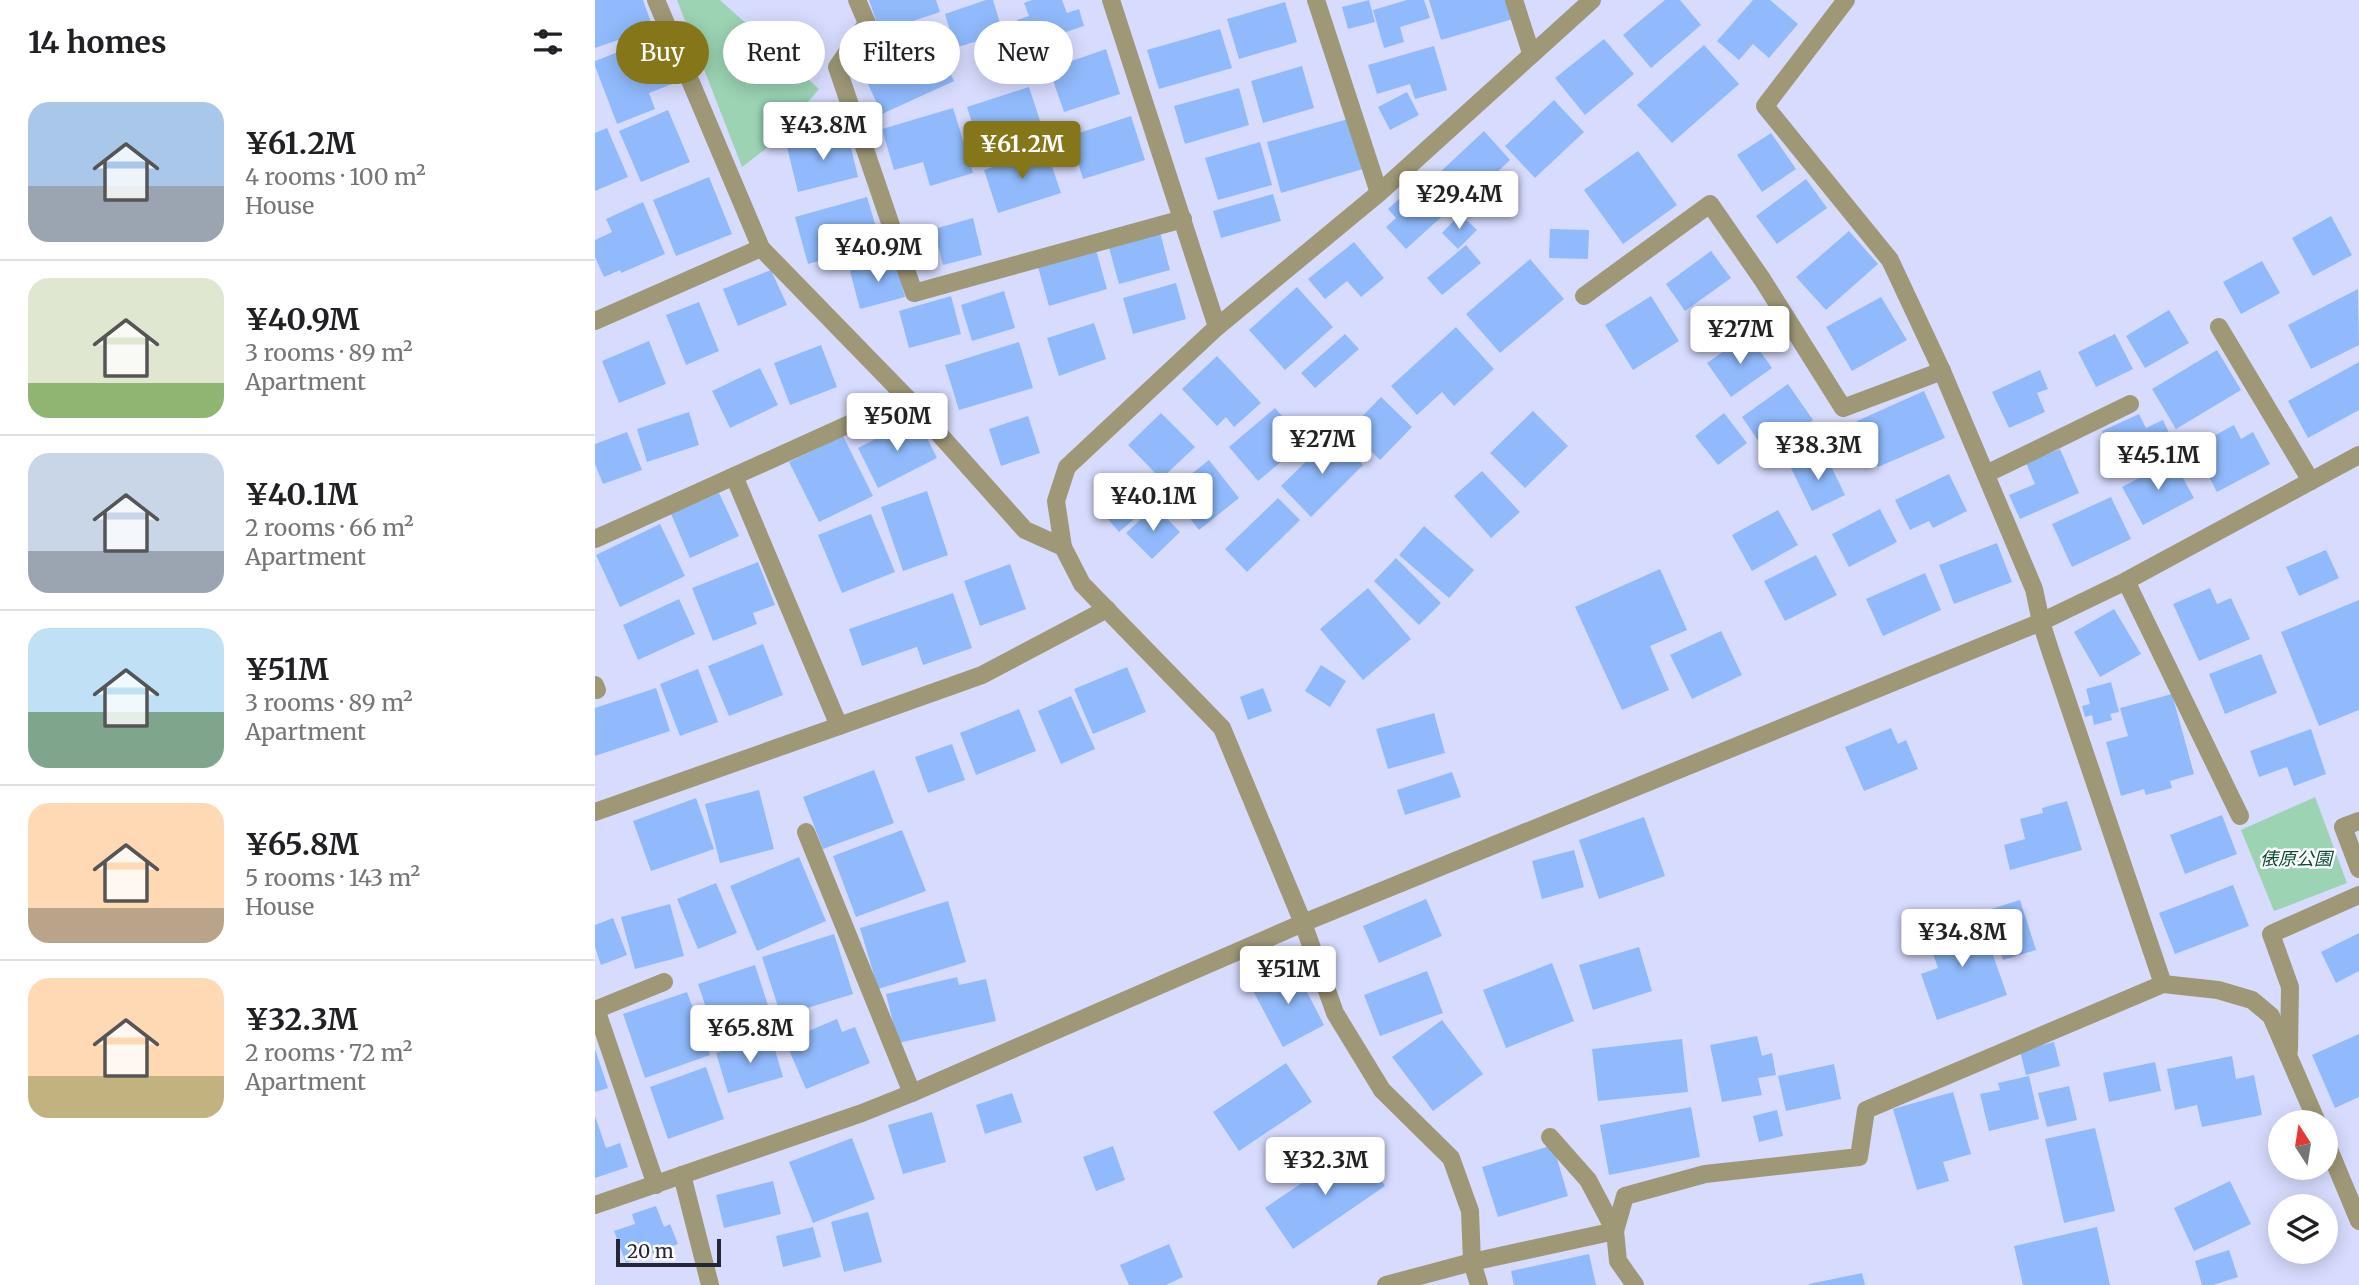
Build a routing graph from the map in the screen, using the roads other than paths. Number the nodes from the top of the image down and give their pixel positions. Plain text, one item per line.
1 (656, 0) edge
2 (857, 0) edge
3 (1111, 0) edge
4 (1316, 0) edge
5 (1514, 0) edge
6 (1592, 0) edge
7 (1846, 0) edge
8 (1531, 53) junction
9 (1379, 193) junction
10 (1183, 219) junction
11 (761, 248) junction
12 (1584, 296) dead end
13 (595, 321) edge
14 (1217, 327) junction
15 (2219, 327) dead end
16 (1942, 371) junction
17 (907, 398) junction
18 (2130, 404) dead end
19 (2359, 455) edge
20 (1986, 474) junction
21 (734, 476) junction
22 (2311, 481) junction
23 (595, 538) edge
24 (1063, 547) junction
25 (2126, 581) junction
26 (1107, 609) junction
27 (2041, 622) junction
28 (839, 726) junction
29 (595, 812) edge
30 (2240, 816) dead end
31 (2359, 821) edge
32 (806, 832) dead end
33 (2359, 869) edge
34 (2359, 895) edge
35 (1303, 923) junction
36 (664, 982) dead end
37 (2163, 984) junction
38 (596, 1010) edge
39 (2289, 1054) junction
40 (912, 1093) junction
41 (2312, 1110) edge
42 (1550, 1137) dead end
43 (2338, 1171) edge
44 (682, 1175) junction
45 (656, 1185) junction
46 (595, 1205) edge
47 (2359, 1221) edge
48 (1615, 1231) junction
49 (1472, 1262) junction
50 (710, 1285) edge
51 (1386, 1285) edge
52 (1479, 1285) edge
53 (1635, 1285) edge

1 - 11 street
2 - 10 street
3 - 10 street
4 - 9 street
5 - 8 street
6 - 8 street
7 - 16 street
8 - 9 street
9 - 14 street
10 - 14 street
11 - 13 street
11 - 17 street
12 - 16 street
14 - 24 street
15 - 22 street
16 - 20 street
17 - 21 street
17 - 24 street
18 - 20 street
19 - 22 street
20 - 27 street
21 - 23 street
21 - 28 street
22 - 25 street
24 - 26 street
25 - 27 street
25 - 30 street
26 - 28 street
26 - 35 street
27 - 35 street
27 - 37 street
28 - 29 street
31 - 33 street
32 - 40 street
34 - 39 street
35 - 40 street
35 - 49 street
36 - 38 street
37 - 39 street
37 - 48 street
38 - 45 street
39 - 41 street
40 - 44 street
42 - 48 street
43 - 47 street
44 - 45 street
44 - 50 street
45 - 46 street
48 - 49 street
48 - 53 street
49 - 51 street
49 - 52 street

